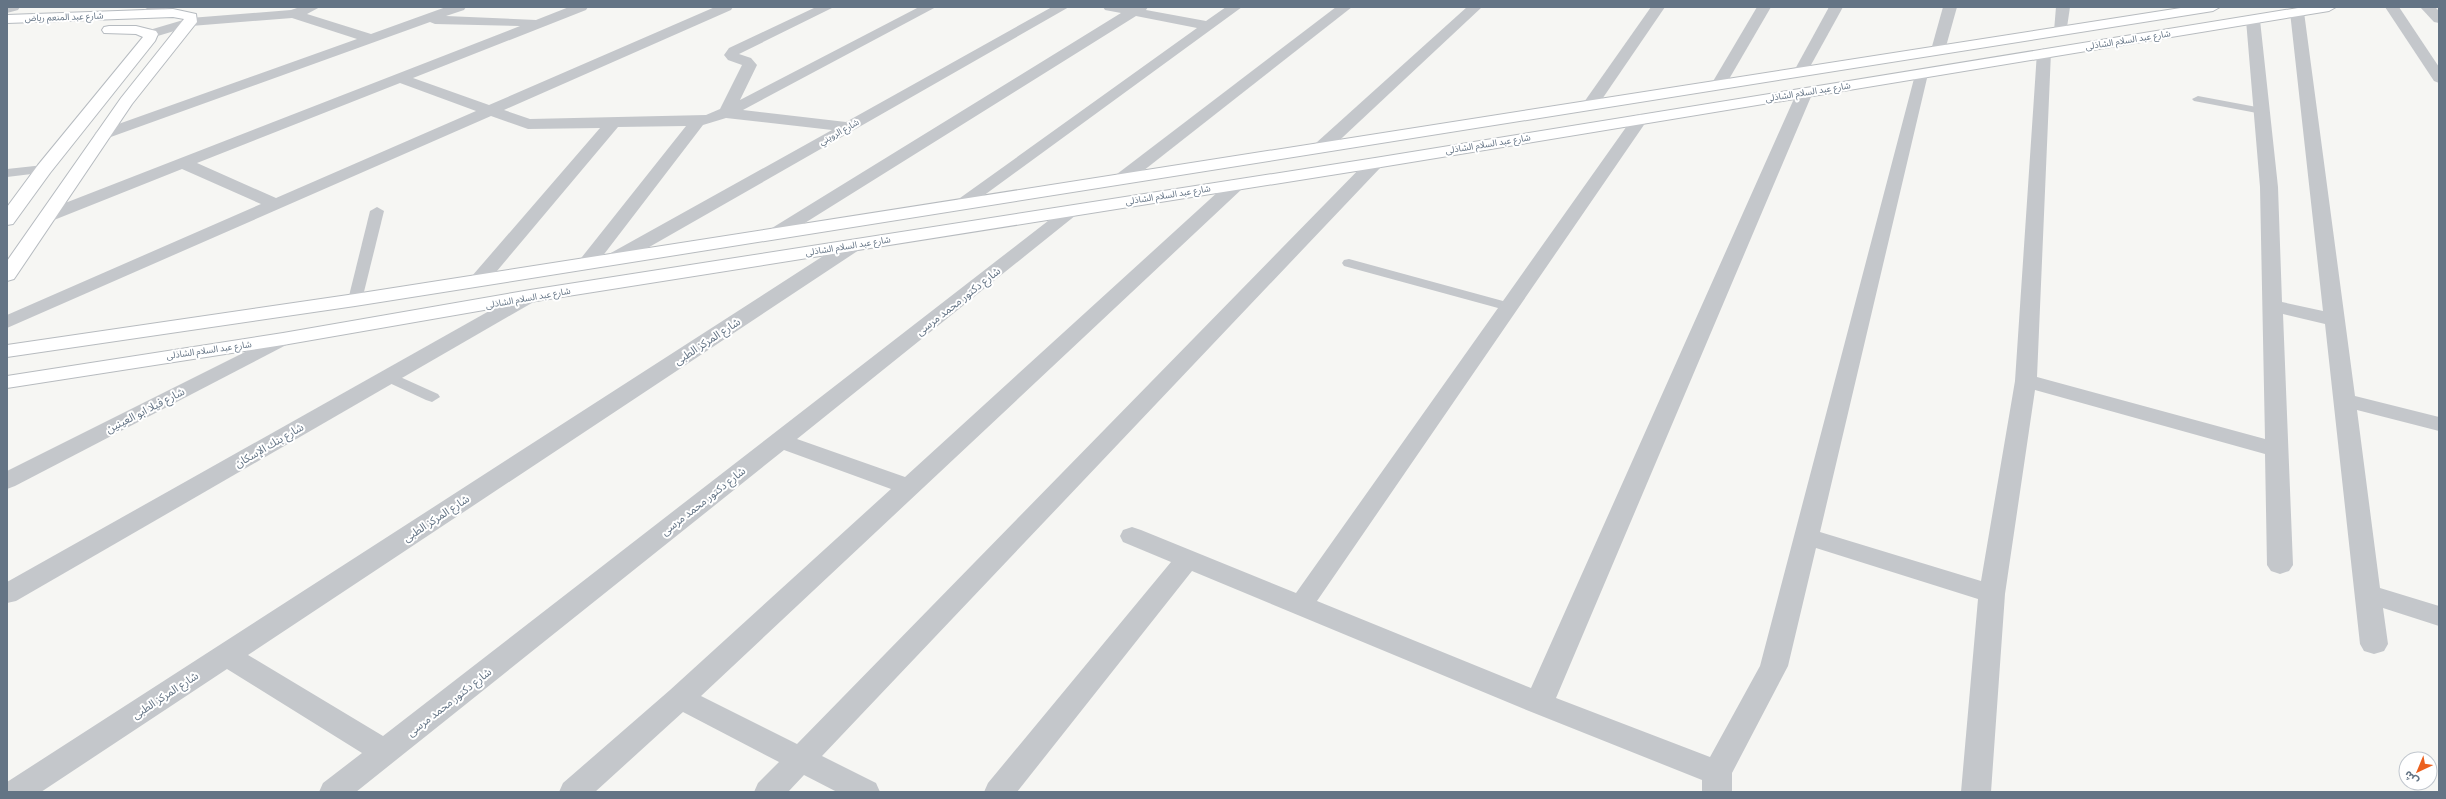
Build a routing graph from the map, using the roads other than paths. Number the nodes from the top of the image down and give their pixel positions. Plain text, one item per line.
1 (13, 7) edge
2 (161, 7) edge
3 (208, 7) edge
4 (313, 7) edge
5 (459, 7) edge
6 (581, 7) edge
7 (726, 7) edge
8 (827, 7) edge
9 (928, 7) edge
10 (1062, 7) edge
11 (1110, 7) edge
12 (1235, 7) edge
13 (1345, 7) edge
14 (1475, 7) edge
15 (1658, 7) edge
16 (1764, 7) edge
17 (1836, 7) edge
18 (1950, 7) edge
19 (2063, 7) edge
20 (2213, 7) edge
21 (2329, 7) edge
22 (2392, 7) edge
23 (2427, 7) edge
24 (7, 9) edge
25 (1137, 9) edge
26 (2297, 12) junction
27 (143, 14) junction
28 (293, 14) junction
29 (7, 19) edge
30 (2439, 19) edge
31 (191, 20) junction
32 (424, 20) junction
33 (2253, 20) junction
34 (541, 23) junction
35 (1208, 26) junction
36 (98, 30) dead end
37 (2061, 31) junction
38 (151, 34) junction
39 (373, 39) junction
40 (1938, 50) junction
41 (2044, 52) junction
42 (1921, 74) junction
43 (399, 78) junction
44 (2439, 78) edge
45 (1803, 82) junction
46 (1720, 83) junction
47 (1659, 94) junction
48 (2198, 99) dead end
49 (1590, 105) junction
50 (489, 111) junction
51 (2262, 111) junction
52 (1683, 112) junction
53 (726, 113) junction
54 (1640, 119) junction
55 (698, 121) junction
56 (612, 124) junction
57 (849, 127) junction
58 (102, 135) junction
59 (1322, 147) junction
60 (1375, 163) junction
61 (182, 164) junction
62 (44, 170) junction
63 (7, 173) edge
64 (1123, 178) junction
65 (1237, 184) junction
66 (962, 203) junction
67 (276, 204) junction
68 (377, 211) dead end
69 (1072, 211) junction
70 (48, 216) junction
71 (7, 220) edge
72 (778, 232) junction
73 (855, 244) junction
74 (616, 258) junction
75 (588, 262) junction
76 (1349, 263) dead end
77 (7, 275) edge
78 (479, 280) junction
79 (530, 296) junction
80 (355, 300) junction
81 (330, 304) junction
82 (2272, 306) junction
83 (1509, 307) junction
84 (2335, 320) junction
85 (208, 321) junction
86 (7, 322) edge
87 (283, 339) junction
88 (7, 350) edge
89 (193, 352) junction
90 (389, 377) junction
91 (17, 380) edge
92 (2026, 381) junction
93 (7, 388) edge
94 (432, 397) dead end
95 (2345, 400) junction
96 (2439, 424) edge
97 (780, 441) junction
98 (2276, 450) junction
99 (7, 481) edge
100 (909, 487) junction
101 (1132, 536) dead end
102 (1808, 537) junction
103 (1187, 559) junction
104 (2280, 565) dead end
105 (7, 594) edge
106 (1992, 594) junction
107 (2368, 594) junction
108 (1301, 605) junction
109 (2439, 616) edge
110 (2374, 644) dead end
111 (226, 655) junction
112 (680, 698) junction
113 (1539, 703) junction
114 (385, 752) junction
115 (800, 759) junction
116 (1717, 782) edge
117 (18, 792) edge
118 (334, 792) edge
119 (574, 792) edge
120 (769, 792) edge
121 (865, 792) edge
122 (999, 792) edge
123 (1976, 792) edge

1 - 24 street
2 - 27 street
3 - 31 street
4 - 28 street
5 - 32 street
6 - 34 street
7 - 50 street
8 - 53 street
9 - 53 street
10 - 57 street, شارع الرويني
11 - 25 street
12 - 35 street
13 - 64 street
14 - 59 street
15 - 49 street
16 - 46 street
17 - 45 street
18 - 40 street
19 - 37 street
20 - 37 main road, شارع عبد السلام الشاذلى
21 - 26 main road, شارع عبد السلام الشاذلى
22 - 44 street
23 - 30 street
25 - 35 street
25 - 72 street
26 - 33 main road, شارع عبد السلام الشاذلى
26 - 84 street
27 - 29 main road, شارع عبد المنعم رياض
27 - 31 main road, شارع عبد المنعم رياض
28 - 31 street
28 - 39 street
31 - 38 street
31 - 58 main road
32 - 34 street
32 - 39 street
33 - 41 main road, شارع عبد السلام الشاذلى
33 - 51 street
34 - 43 street
35 - 66 street
36 - 38 main road, شارع عبد المنعم رياض
37 - 40 main road, شارع عبد السلام الشاذلى
38 - 62 main road
39 - 58 street
40 - 45 main road, شارع عبد السلام الشاذلى
41 - 42 main road, شارع عبد السلام الشاذلى
41 - 92 street
42 - 45 main road, شارع عبد السلام الشاذلى
42 - 102 street
43 - 50 street
43 - 61 street
45 - 46 main road, شارع عبد السلام الشاذلى
45 - 52 main road, شارع عبد السلام الشاذلى
45 - 113 street
46 - 47 main road, شارع عبد السلام الشاذلى
47 - 49 main road, شارع عبد السلام الشاذلى
47 - 52 main road
48 - 51 lane
49 - 59 main road, شارع عبد السلام الشاذلى
50 - 56 street
50 - 67 street
51 - 82 street
52 - 54 main road, شارع عبد السلام الشاذلى
53 - 55 street
53 - 57 street
54 - 60 main road, شارع عبد السلام الشاذلى
54 - 83 street
55 - 56 street
55 - 75 street
56 - 78 street
57 - 74 street, شارع الرويني
58 - 70 main road
59 - 64 main road, شارع عبد السلام الشاذلى
60 - 65 main road, شارع عبد السلام الشاذلى
60 - 115 street
61 - 67 street
61 - 70 street
62 - 63 lane
62 - 71 main road
64 - 66 main road, شارع عبد السلام الشاذلى
65 - 69 main road, شارع عبد السلام الشاذلى
65 - 100 street
66 - 72 main road, شارع عبد السلام الشاذلى
67 - 86 street
68 - 80 lane
69 - 73 main road, شارع عبد السلام الشاذلى
69 - 97 street, شارع دكتور محمد مرسى
70 - 77 main road
72 - 74 main road, شارع عبد السلام الشاذلى
73 - 79 main road, شارع عبد السلام الشاذلى
73 - 111 street, شارع المركز الطبى
74 - 75 main road, شارع عبد السلام الشاذلى
75 - 78 main road, شارع عبد السلام الشاذلى
76 - 83 lane
78 - 80 main road, شارع عبد السلام الشاذلى
79 - 87 main road, شارع عبد السلام الشاذلى
79 - 90 street, شارع بنك الإسكان
80 - 81 main road, شارع عبد السلام الشاذلى
81 - 85 main road, شارع عبد السلام الشاذلى
81 - 87 main road
82 - 84 street
82 - 98 street
83 - 108 street
84 - 95 street
85 - 88 main road, شارع عبد السلام الشاذلى
85 - 89 main road
87 - 89 main road, شارع عبد السلام الشاذلى
87 - 99 street, شارع فيلا ابو العينين
89 - 91 main road, شارع عبد السلام الشاذلى
90 - 94 lane
90 - 105 street, شارع بنك الإسكان
91 - 93 street
92 - 98 street
92 - 106 street
95 - 96 street
95 - 107 street
97 - 100 street
97 - 114 street, شارع دكتور محمد مرسى
98 - 104 street
100 - 112 street
101 - 103 street
102 - 106 street
102 - 116 street
103 - 108 street
103 - 122 street
106 - 123 street
107 - 109 street
107 - 110 street
108 - 113 street
111 - 114 street
111 - 117 street, شارع المركز الطبى
112 - 115 street
112 - 119 street
113 - 116 street
114 - 118 street, شارع دكتور محمد مرسى
115 - 120 street
115 - 121 street

